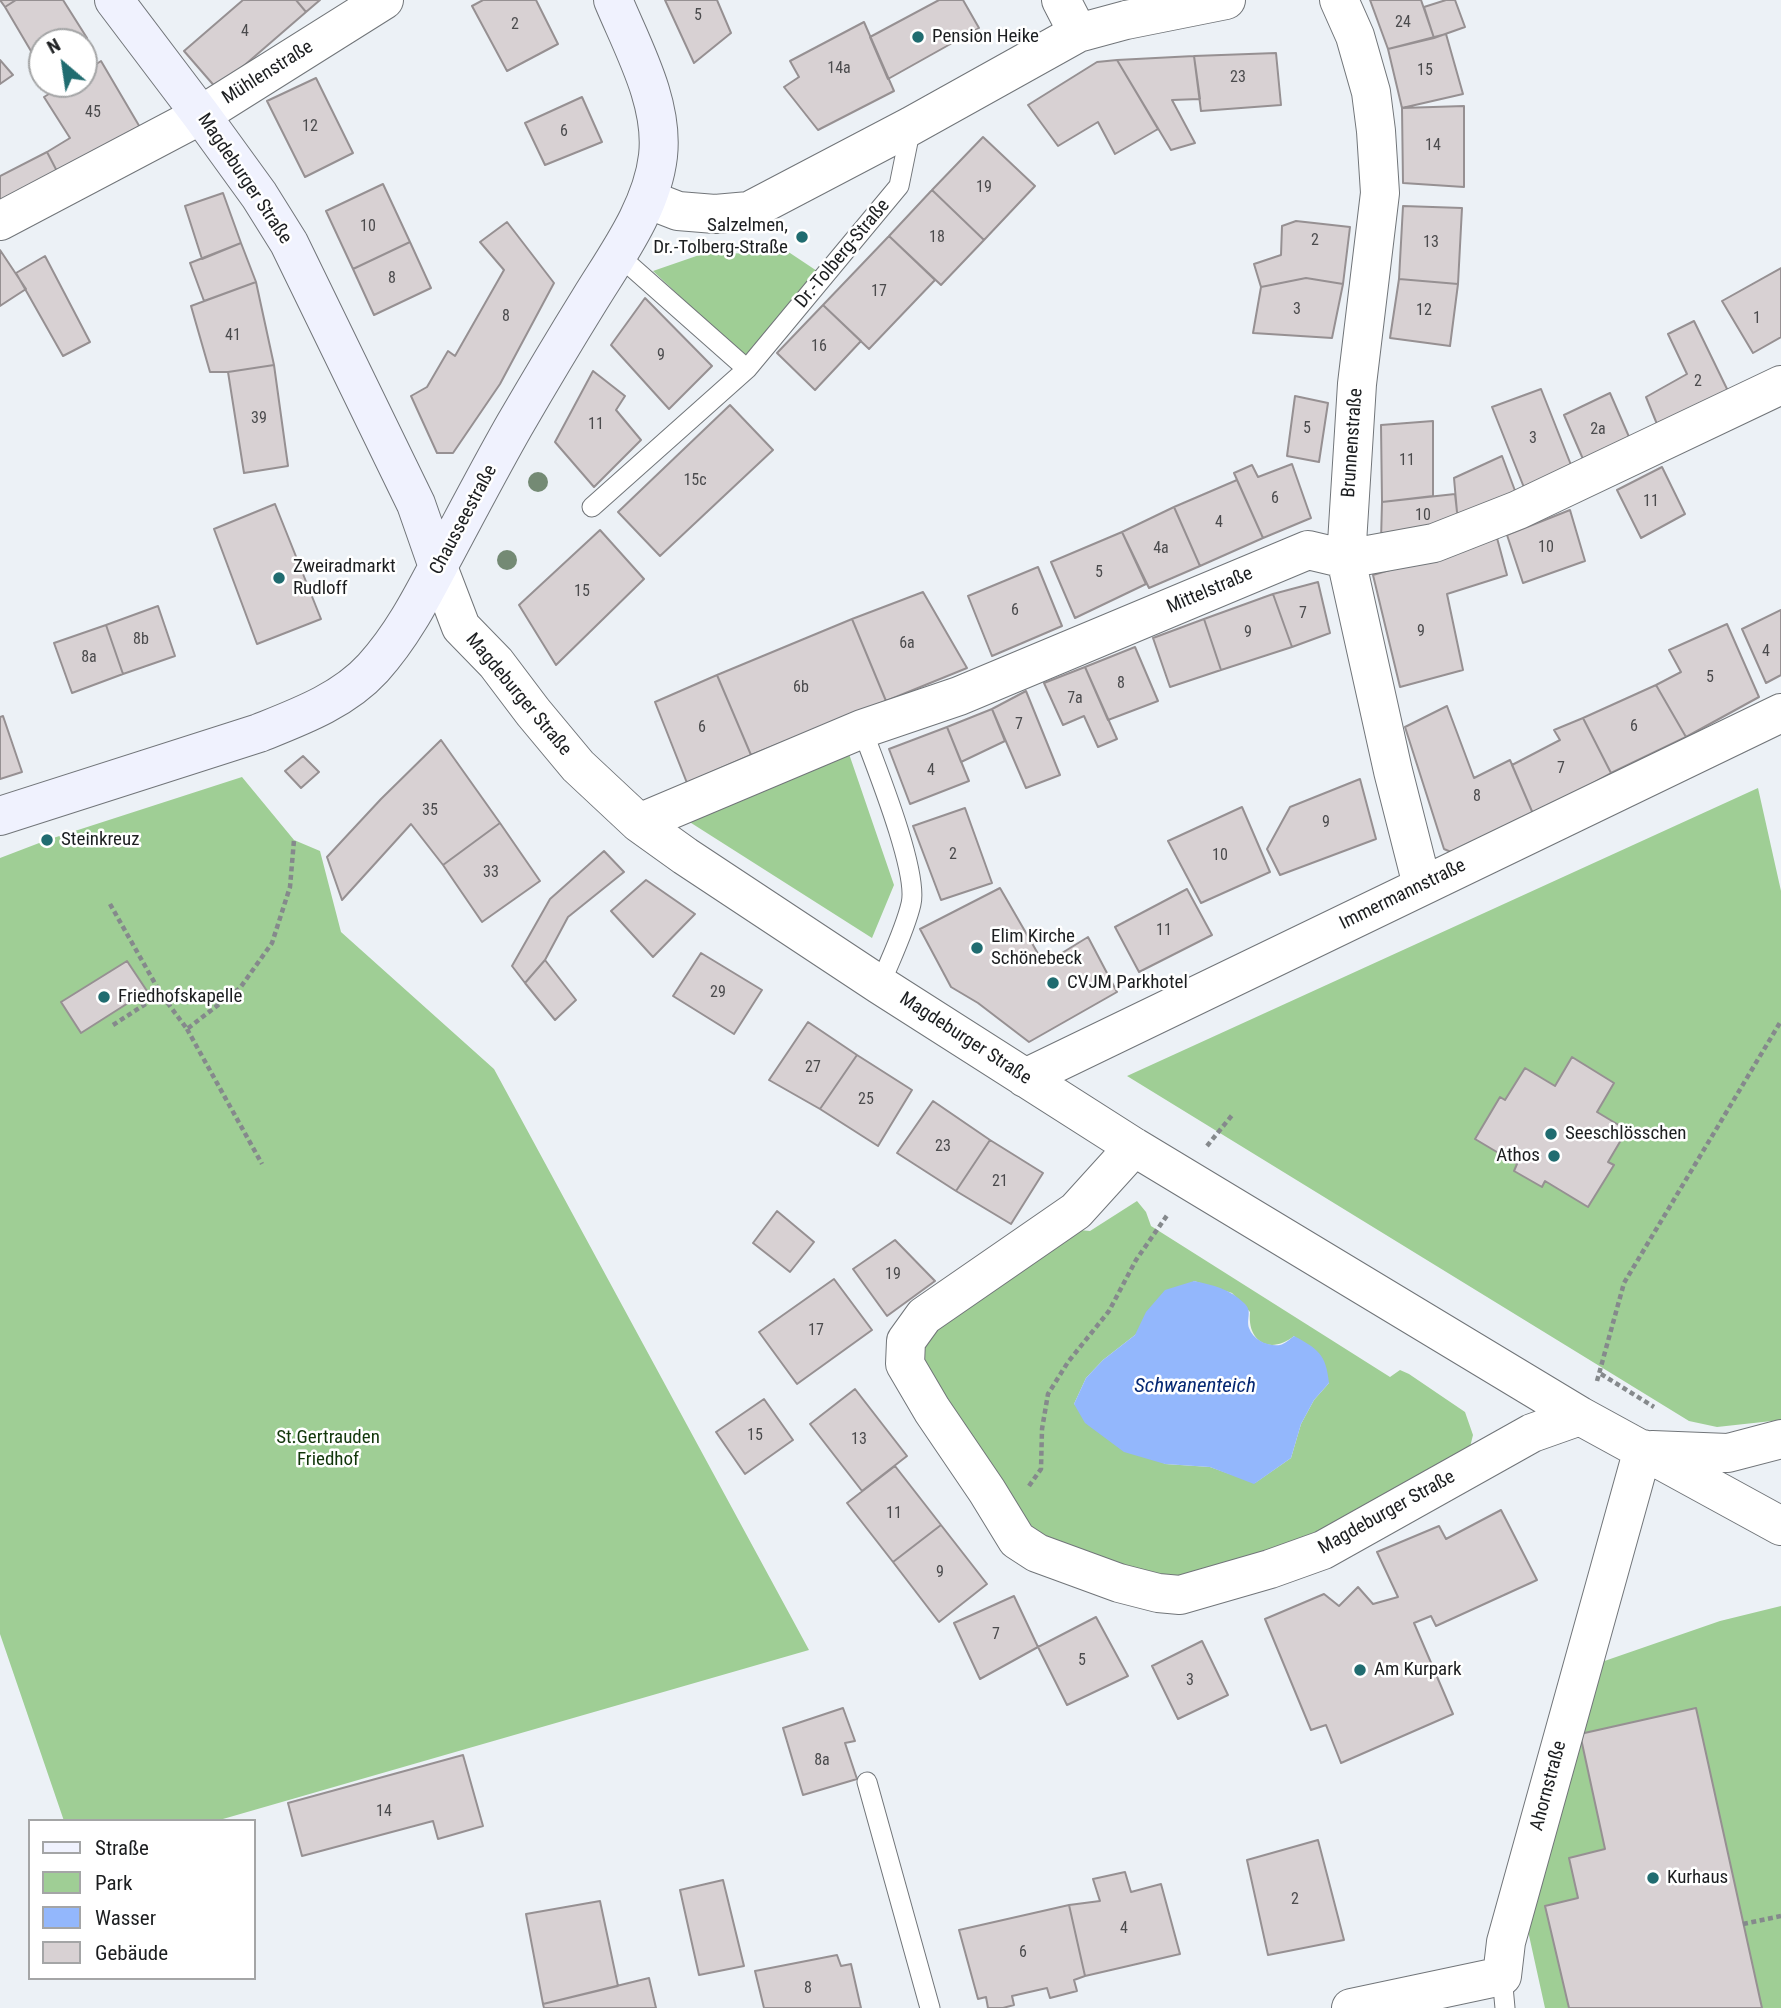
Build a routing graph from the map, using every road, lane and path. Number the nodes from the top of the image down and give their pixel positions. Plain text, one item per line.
1 (114, 0) edge
2 (384, 0) edge
3 (613, 0) edge
4 (1226, 0) edge
5 (1339, 0) edge
6 (1069, 16) edge
7 (201, 115) junction
8 (911, 126) junction
9 (647, 199) junction
10 (0, 221) edge
11 (617, 254) junction
12 (747, 369) junction
13 (1781, 386) edge
14 (592, 507) dead end
15 (1346, 559) junction
16 (438, 567) junction
17 (1781, 713) edge
18 (862, 729) junction
19 (0, 816) edge
20 (639, 822) junction
21 (294, 840) dead end
22 (1422, 885) junction
23 (110, 904) dead end
24 (880, 985) junction
25 (161, 994) junction
26 (1781, 1021) edge
27 (113, 1025) dead end
28 (187, 1029) junction
29 (1026, 1078) junction
30 (1134, 1147) junction
31 (262, 1164) dead end
32 (1190, 1181) junction
33 (1601, 1374) junction
34 (1658, 1409) dead end
35 (1580, 1416) junction
36 (1781, 1439) edge
37 (1643, 1449) junction
38 (1004, 1522) junction
39 (1781, 1526) edge
40 (867, 1782) dead end
41 (1781, 1916) edge
42 (1743, 1924) dead end
43 (1504, 1992) edge
44 (930, 2008) edge
45 (1351, 2008) edge

1 - 7 street, Magdeburger Straße
2 - 7 street, Mühlenstraße
3 - 9 street, Chausseestraße
4 - 6 street
5 - 15 street, Brunnenstraße
6 - 8 street
7 - 10 street, Mühlenstraße
7 - 16 street, Magdeburger Straße
8 - 9 street
8 - 12 lane, Dr.-Tolberg-Straße
9 - 11 street, Chausseestraße
11 - 12 lane
11 - 16 street, Chausseestraße
12 - 14 lane, Dr.-Tolberg-Straße
13 - 15 street, Mittelstraße
15 - 18 street, Mittelstraße
15 - 22 street, Brunnenstraße
16 - 19 street, Chausseestraße
16 - 20 street, Magdeburger Straße
17 - 22 street, Immermannstraße
18 - 20 street, Mittelstraße
18 - 24 lane
20 - 24 street, Magdeburger Straße
21 - 28 path
22 - 29 street, Immermannstraße
23 - 25 path
24 - 29 street, Magdeburger Straße
25 - 27 path
25 - 28 path
26 - 33 path
28 - 31 path
29 - 30 street, Magdeburger Straße
30 - 32 street, Magdeburger Straße
30 - 38 street, Magdeburger Straße
32 - 35 street, Magdeburger Straße
32 - 38 path
33 - 34 path
33 - 35 path
35 - 37 street, Magdeburger Straße
35 - 38 street, Magdeburger Straße
36 - 37 street, Magdeburger Straße
37 - 39 street, Magdeburger Straße
37 - 43 street, Ahornstraße
40 - 44 lane
41 - 42 path
43 - 45 street, Ahornstraße

